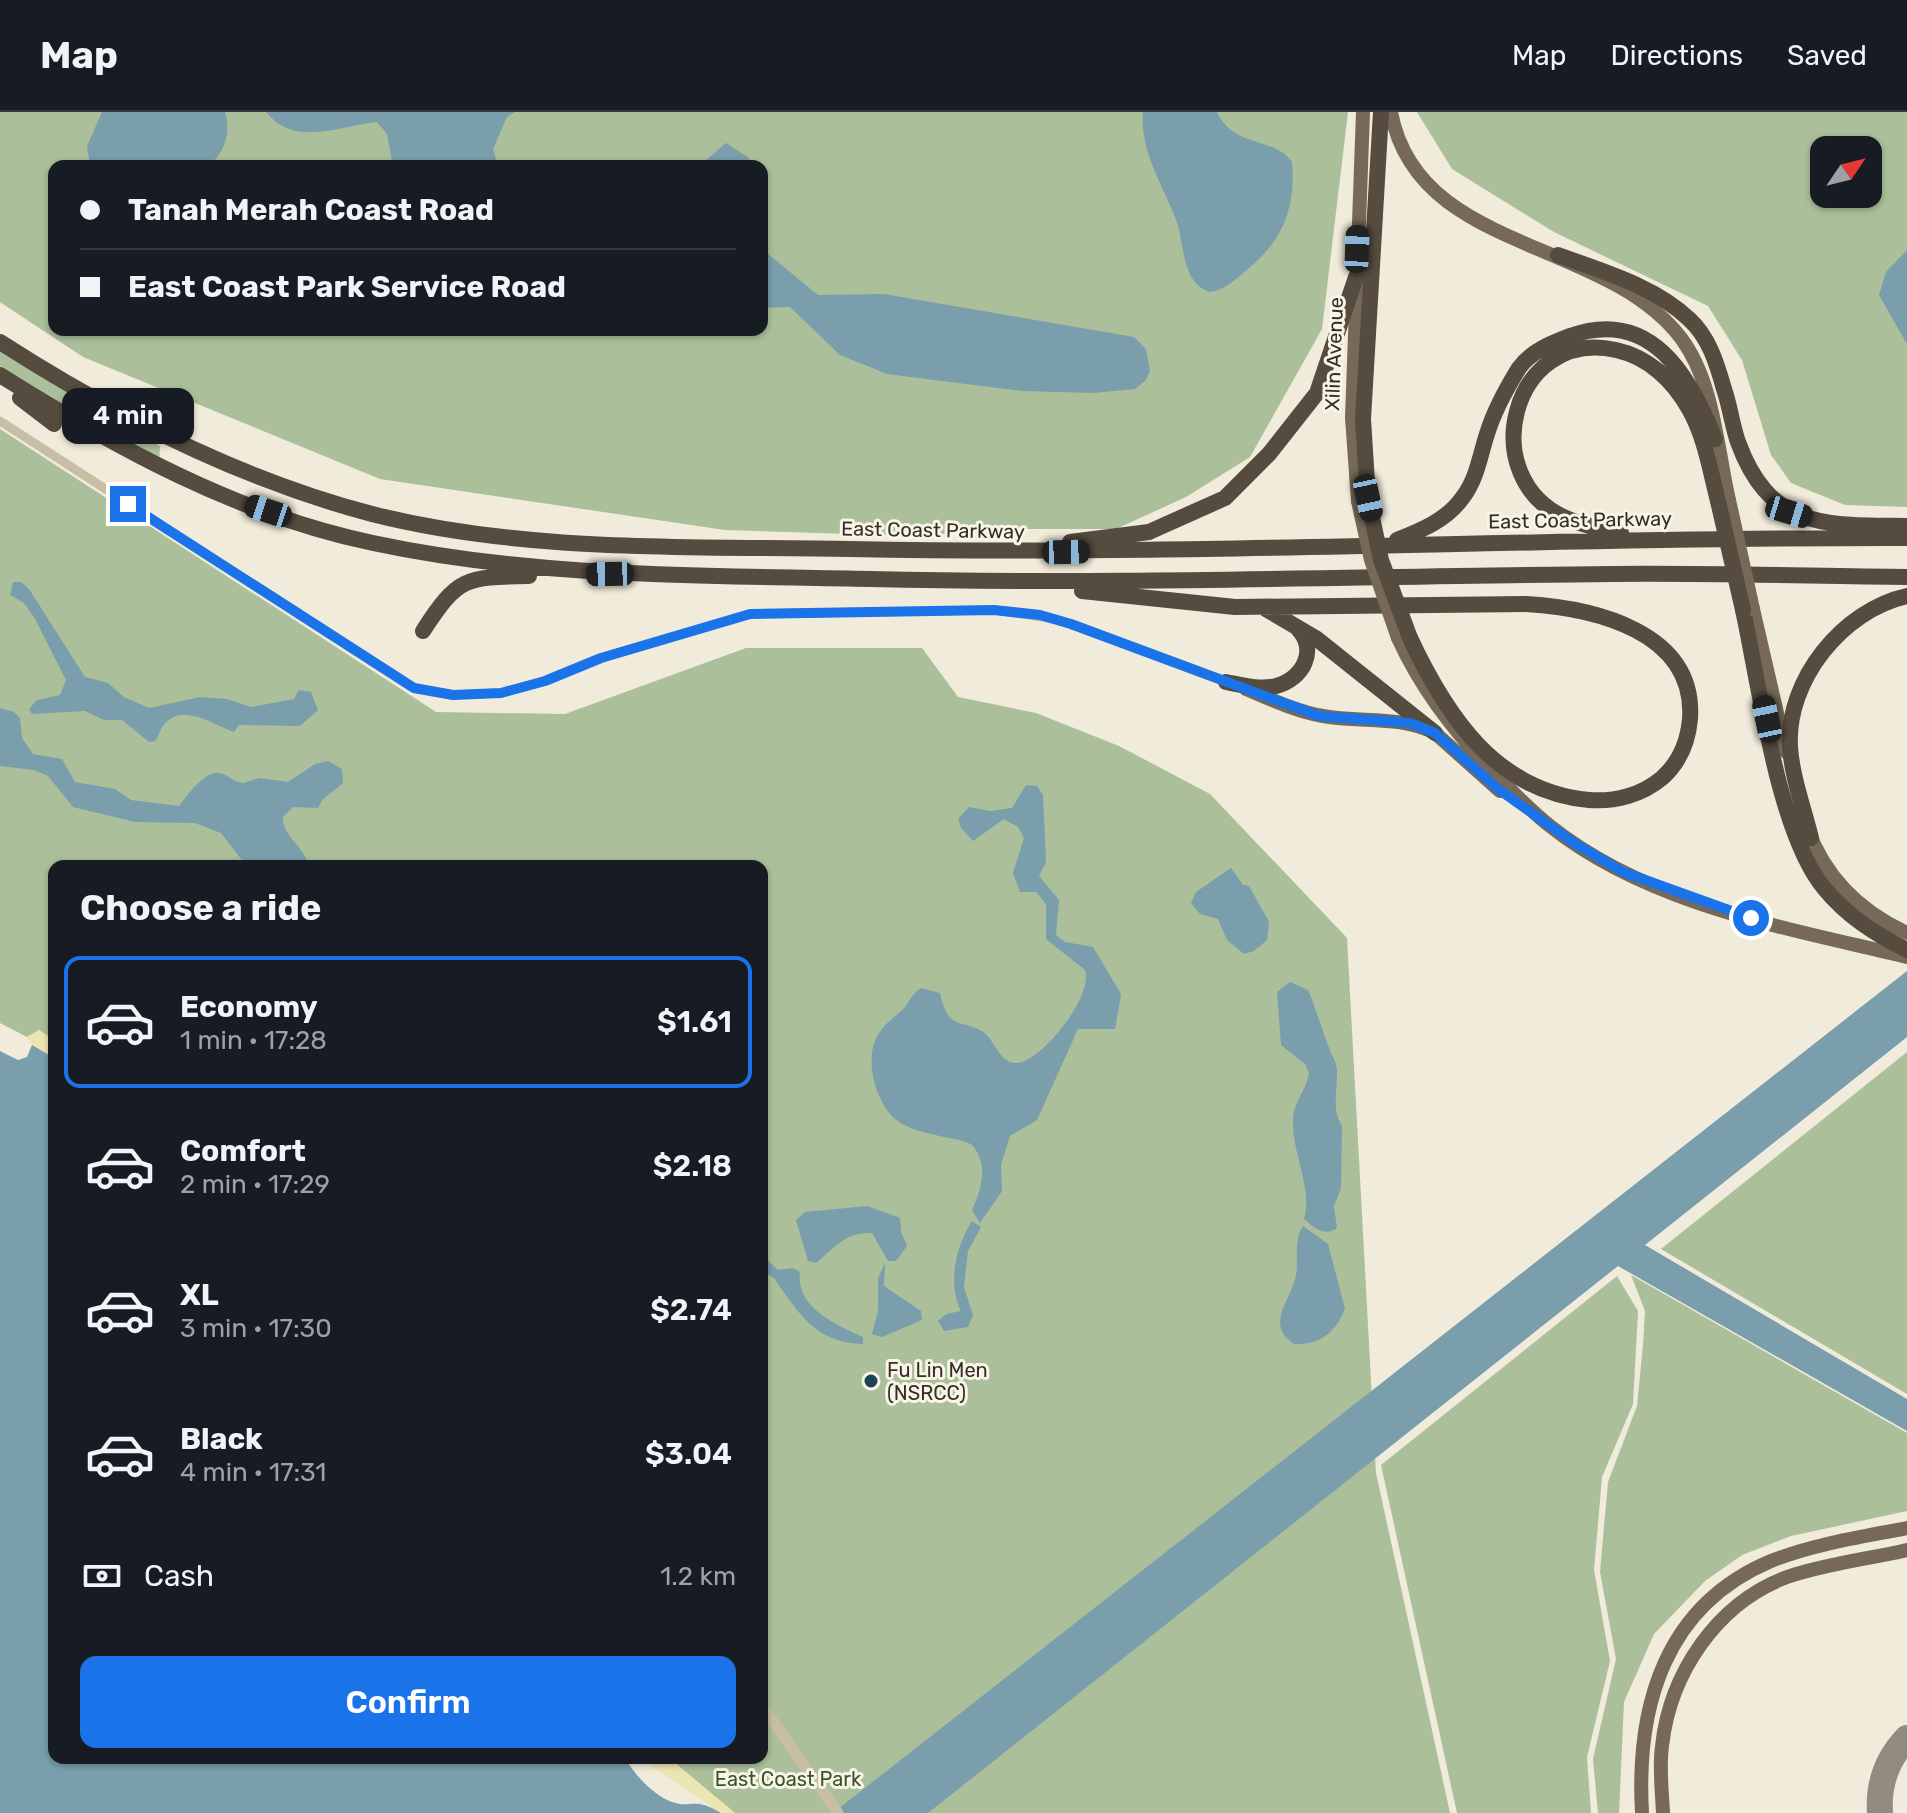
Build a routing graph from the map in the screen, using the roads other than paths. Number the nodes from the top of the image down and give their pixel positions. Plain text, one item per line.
1 (1363, 112) edge
2 (1381, 112) edge
3 (1391, 112) edge
4 (1558, 255) junction
5 (1356, 277) junction
6 (0, 342) edge
7 (0, 375) edge
8 (0, 382) edge
9 (0, 421) edge
10 (54, 424) dead end
11 (1715, 439) junction
12 (1363, 500) junction
13 (1723, 500) junction
14 (1907, 526) edge
15 (1645, 538) junction
16 (1907, 538) edge
17 (1385, 545) junction
18 (1034, 552) junction
19 (610, 574) junction
20 (1907, 577) edge
21 (1053, 583) junction
22 (1907, 596) edge
23 (1262, 607) junction
24 (1748, 610) junction
25 (1293, 624) junction
26 (423, 631) dead end
27 (1404, 638) junction
28 (1226, 682) junction
29 (1435, 733) junction
30 (1549, 826) junction
31 (1811, 838) junction
32 (1907, 933) edge
33 (1907, 950) edge
34 (1907, 957) edge
35 (1907, 1528) edge
36 (1907, 1550) edge
37 (768, 1715) edge
38 (838, 1813) edge
39 (1642, 1813) edge
40 (1663, 1813) edge

1 - 5 main road, Xilin Avenue
2 - 12 highway
3 - 4 main road
4 - 11 main road
4 - 14 highway
5 - 12 main road, Xilin Avenue
5 - 18 highway
6 - 18 highway, East Coast Parkway
7 - 19 highway
8 - 10 highway
9 - 28 street
11 - 13 main road
11 - 17 highway
12 - 27 highway, bridge
13 - 15 highway
13 - 24 highway, bridge
15 - 16 highway, East Coast Parkway
15 - 17 highway, East Coast Parkway
17 - 18 highway, East Coast Parkway
19 - 21 highway
19 - 26 highway
20 - 21 highway
21 - 23 highway
22 - 31 highway
23 - 25 highway
23 - 27 highway
24 - 31 main road
24 - 33 highway
25 - 28 highway
25 - 29 highway
27 - 30 main road
28 - 29 main road
29 - 30 main road
30 - 34 main road
31 - 32 main road
35 - 39 main road
36 - 40 main road
37 - 38 street

